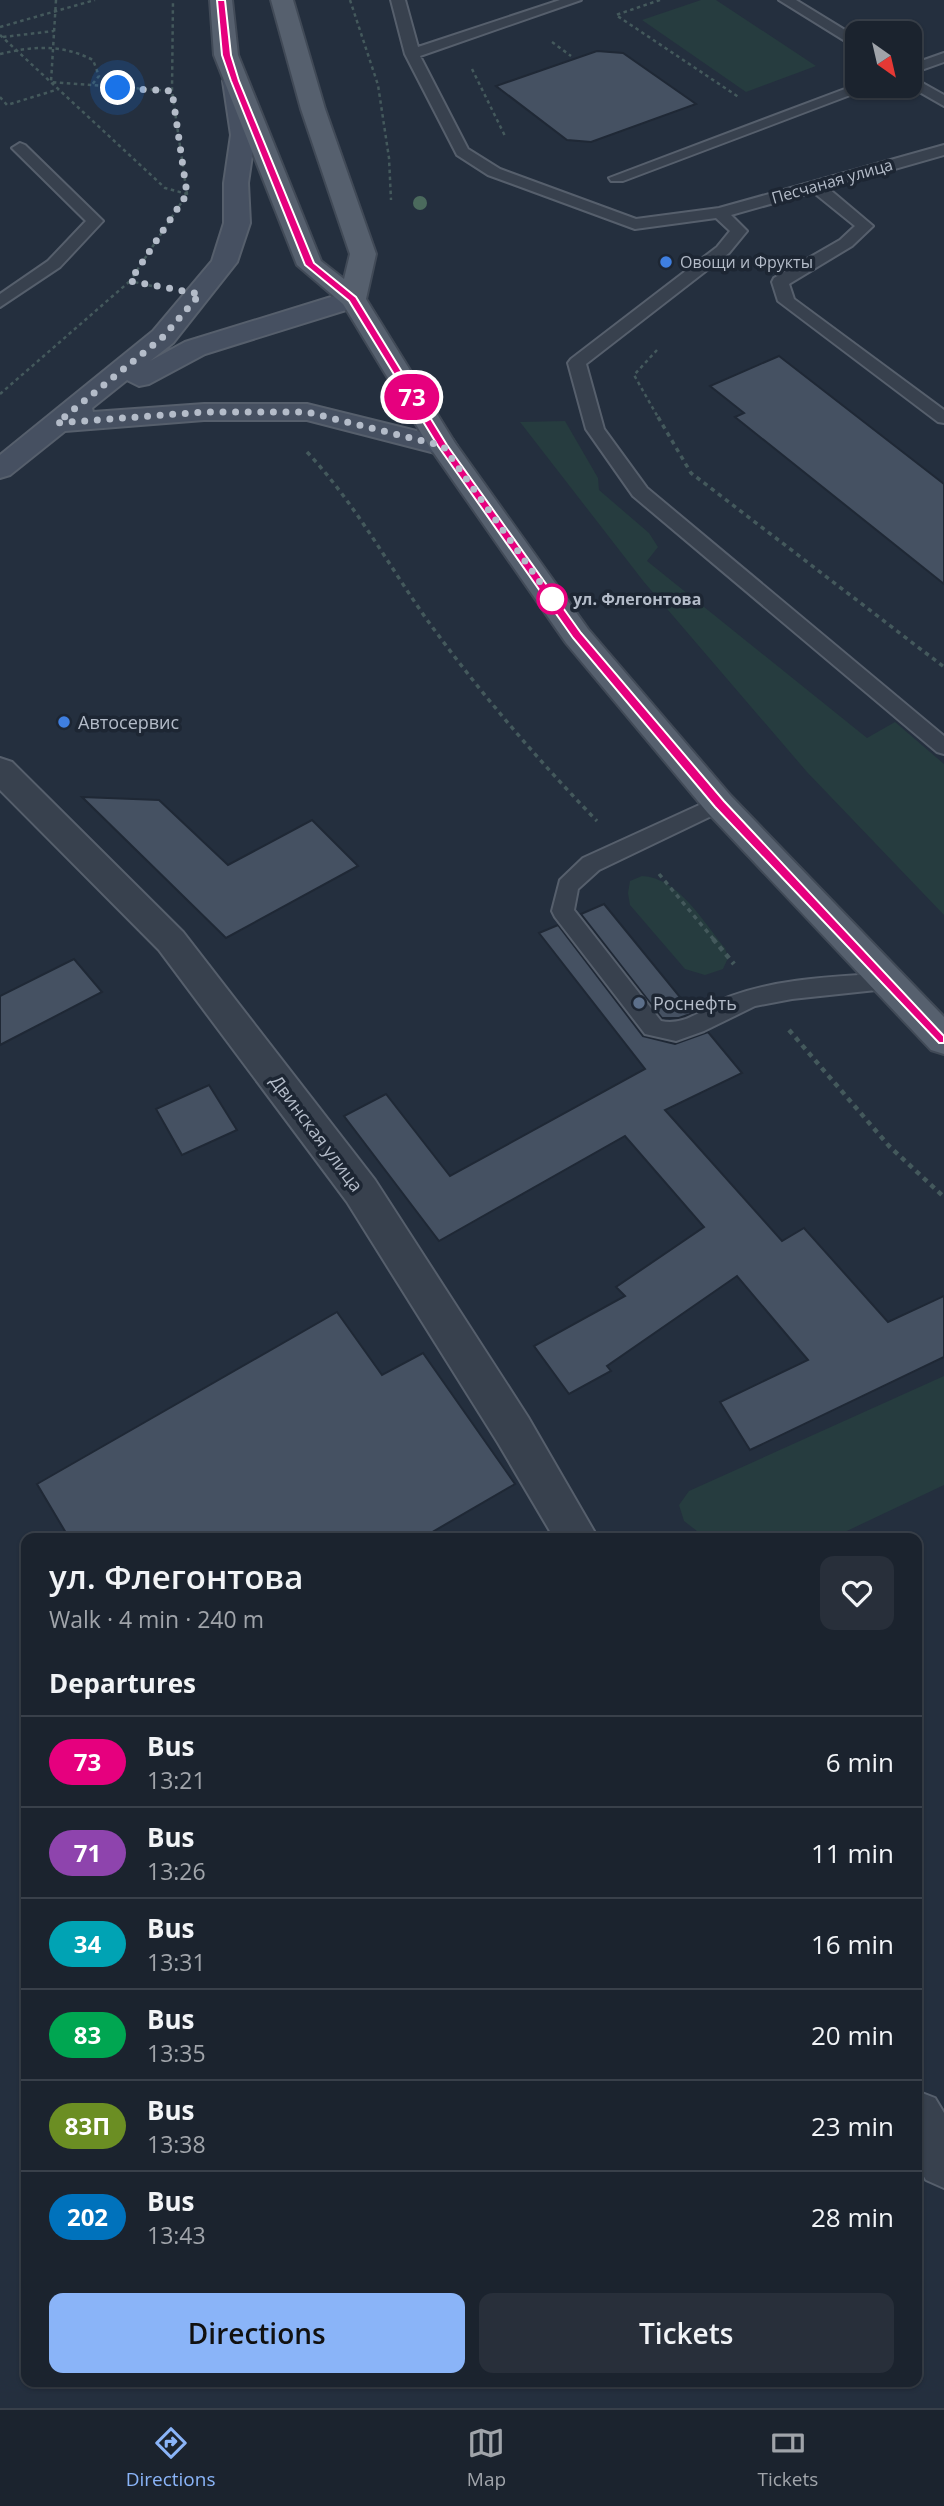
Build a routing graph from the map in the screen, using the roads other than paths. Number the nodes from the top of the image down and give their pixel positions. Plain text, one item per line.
1 (221, 0) edge
2 (282, 0) edge
3 (398, 0) edge
4 (574, 0) edge
5 (786, 0) edge
6 (845, 37) edge
7 (412, 54) junction
8 (944, 57) edge
9 (922, 65) edge
10 (235, 81) junction
11 (922, 87) edge
12 (845, 94) edge
13 (944, 101) edge
14 (20, 148) dead end
15 (944, 150) edge
16 (617, 178) dead end
17 (816, 186) junction
18 (720, 213) junction
19 (353, 299) junction
20 (0, 302) edge
21 (944, 418) edge
22 (57, 423) junction
23 (443, 446) junction
24 (0, 469) edge
25 (944, 747) edge
26 (0, 770) edge
27 (719, 804) junction
28 (887, 982) junction
29 (944, 1040) edge
30 (574, 1533) edge
31 (922, 2125) edge
32 (944, 2162) edge

1 - 10 main road
2 - 19 main road
3 - 7 lane, Песчаная улица
4 - 7 lane
5 - 6 lane
7 - 18 lane, Песчаная улица
8 - 9 lane
10 - 19 main road
10 - 22 street
11 - 13 lane
12 - 16 lane
14 - 20 lane
15 - 17 lane, Песчаная улица
17 - 18 lane, Песчаная улица
17 - 21 lane
18 - 25 lane
19 - 22 street
19 - 23 main road
22 - 23 street
22 - 24 street
23 - 27 main road
26 - 30 street, Двинская улица
27 - 28 main road
27 - 28 lane
28 - 29 main road
31 - 32 street

